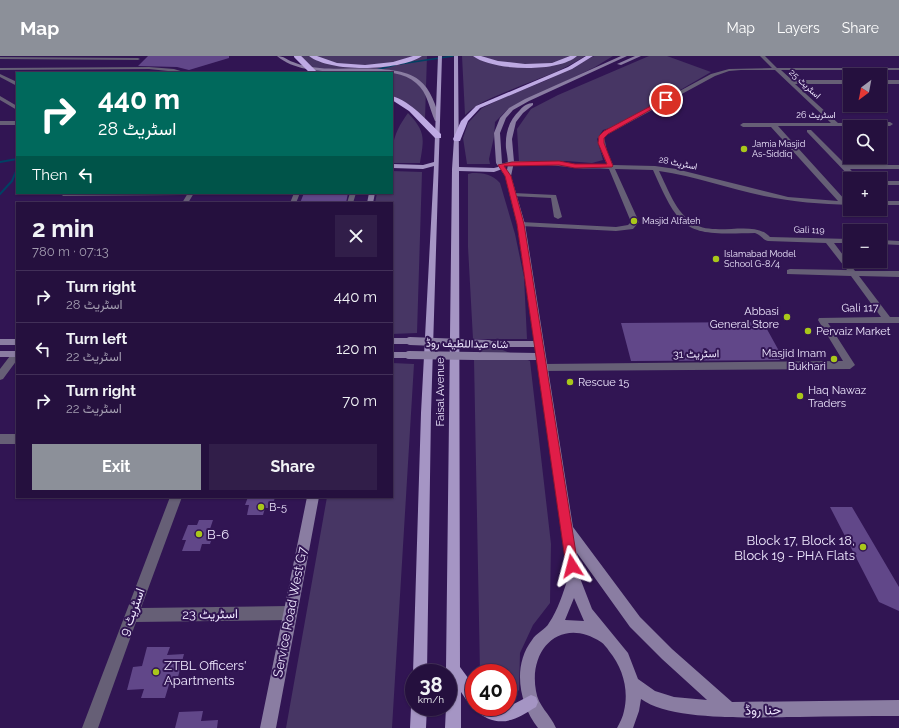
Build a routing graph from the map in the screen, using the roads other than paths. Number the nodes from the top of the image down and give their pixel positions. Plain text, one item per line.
1 (279, 56) edge
2 (286, 56) edge
3 (297, 56) edge
4 (312, 56) edge
5 (418, 56) edge
6 (440, 56) edge
7 (456, 56) edge
8 (476, 56) edge
9 (574, 56) edge
10 (590, 56) edge
11 (618, 56) edge
12 (625, 56) edge
13 (639, 56) edge
14 (762, 56) edge
15 (139, 57) edge
16 (0, 58) edge
17 (602, 66) junction
18 (77, 68) junction
19 (345, 68) junction
20 (34, 69) junction
21 (775, 69) junction
22 (899, 69) edge
23 (1, 70) edge
24 (128, 71) edge
25 (40, 72) edge
26 (86, 72) edge
27 (181, 72) edge
28 (313, 72) edge
29 (388, 72) edge
30 (393, 73) edge
31 (0, 75) edge
32 (790, 82) junction
33 (843, 82) edge
34 (887, 82) edge
35 (899, 82) edge
36 (16, 83) edge
37 (0, 98) edge
38 (393, 98) edge
39 (16, 107) edge
40 (0, 119) edge
41 (437, 120) junction
42 (3, 123) edge
43 (16, 123) edge
44 (773, 124) junction
45 (836, 124) junction
46 (890, 124) dead end
47 (743, 125) dead end
48 (0, 128) edge
49 (809, 130) dead end
50 (438, 136) junction
51 (457, 139) junction
52 (498, 147) junction
53 (509, 147) junction
54 (511, 165) junction
55 (610, 166) junction
56 (393, 167) edge
57 (393, 167) edge
58 (502, 167) junction
59 (844, 167) junction
60 (899, 167) edge
61 (436, 168) junction
62 (655, 168) junction
63 (455, 169) junction
64 (849, 172) edge
65 (508, 176) junction
66 (887, 183) edge
67 (899, 183) edge
68 (124, 194) edge
69 (65, 195) dead end
70 (513, 195) junction
71 (843, 199) edge
72 (843, 203) edge
73 (887, 203) edge
74 (899, 203) edge
75 (558, 217) dead end
76 (521, 224) junction
77 (828, 240) junction
78 (843, 241) edge
79 (895, 243) edge
80 (899, 252) edge
81 (790, 272) dead end
82 (852, 273) junction
83 (899, 274) edge
84 (888, 320) junction
85 (899, 320) edge
86 (393, 341) edge
87 (0, 342) edge
88 (16, 342) edge
89 (539, 344) junction
90 (0, 354) edge
91 (16, 354) edge
92 (393, 355) edge
93 (542, 362) junction
94 (850, 365) joint
95 (0, 376) edge
96 (16, 437) edge
97 (0, 439) edge
98 (176, 498) edge
99 (313, 498) edge
100 (566, 528) junction
101 (574, 578) junction
102 (290, 612) junction
103 (131, 615) junction
104 (554, 629) junction
105 (605, 638) junction
106 (420, 664) edge
107 (453, 664) edge
108 (457, 675) edge
109 (633, 684) junction
110 (465, 686) edge
111 (531, 702) junction
112 (899, 708) edge
113 (517, 710) edge
114 (729, 710) junction
115 (419, 716) edge
116 (453, 716) edge
117 (90, 728) edge
118 (268, 728) edge
119 (418, 728) edge
120 (453, 728) edge
121 (548, 728) edge
122 (625, 728) edge

1 - 19 main road
2 - 19 main road
3 - 28 highway, bridge
4 - 19 highway
5 - 19 highway
6 - 41 main road, Faisal Avenue
7 - 51 main road, Faisal Avenue
8 - 9 highway
10 - 51 highway
11 - 17 main road
12 - 17 main road
13 - 53 main road
14 - 21 street, اسٹریٹ 25
15 - 16 street
15 - 24 street
17 - 52 main road
18 - 20 street
18 - 24 street
18 - 26 street
19 - 29 main road
20 - 23 street
20 - 25 street
21 - 22 street
21 - 32 street, اسٹریٹ 25
21 - 55 street
24 - 27 street
30 - 41 main road
31 - 36 street
32 - 33 street
32 - 45 street, اسٹریٹ 25
34 - 35 street
37 - 39 street
38 - 50 highway
40 - 42 street
41 - 50 main road, Faisal Avenue
42 - 43 street
42 - 48 street
44 - 45 street, اسٹریٹ 26
44 - 47 street, اسٹریٹ 26
44 - 71 street
45 - 46 street, اسٹریٹ 26
49 - 59 street
50 - 61 main road, Faisal Avenue
51 - 63 main road, Faisal Avenue
52 - 53 main road
52 - 58 main road
53 - 54 main road
54 - 55 street, اسٹریٹ 28
54 - 58 street, اسٹریٹ 28
54 - 65 main road
55 - 62 street, اسٹریٹ 28
55 - 76 street
56 - 61 main road
57 - 61 main road
58 - 63 main road
58 - 65 main road
59 - 60 street
59 - 64 street
61 - 106 main road, Faisal Avenue
62 - 72 street, اسٹریٹ 28
62 - 77 street, Gali 119
63 - 107 main road, Faisal Avenue
65 - 70 main road
66 - 67 street
68 - 69 street
70 - 75 street
70 - 76 main road
73 - 74 street
76 - 89 main road
77 - 78 street, Gali 119
77 - 82 street
79 - 80 street
81 - 82 street
82 - 83 street
82 - 84 street
84 - 85 street, Gali 117
84 - 94 street, Gali 117
86 - 89 main road, شاہ عبداللطیف روڈ, bridge
87 - 88 main road
89 - 93 main road
90 - 91 main road
91 - 95 street
92 - 93 main road, شاہ عبداللطیف روڈ, bridge
93 - 94 street, اسٹریٹ 31
93 - 100 main road
96 - 97 street
98 - 103 street, اسٹریٹ 9
99 - 102 main road, Service Road West G7
100 - 101 main road
100 - 114 main road
101 - 104 main road
101 - 105 main road
102 - 103 street, اسٹریٹ 23
102 - 118 main road, Service Road West G7
103 - 117 street, اسٹریٹ 9
104 - 105 main road
104 - 111 main road
105 - 109 main road
108 - 110 main road
109 - 114 main road, حنا روڈ
109 - 122 main road
111 - 113 main road
111 - 121 main road
112 - 114 main road, حنا روڈ
115 - 119 main road
116 - 120 main road, Faisal Avenue

